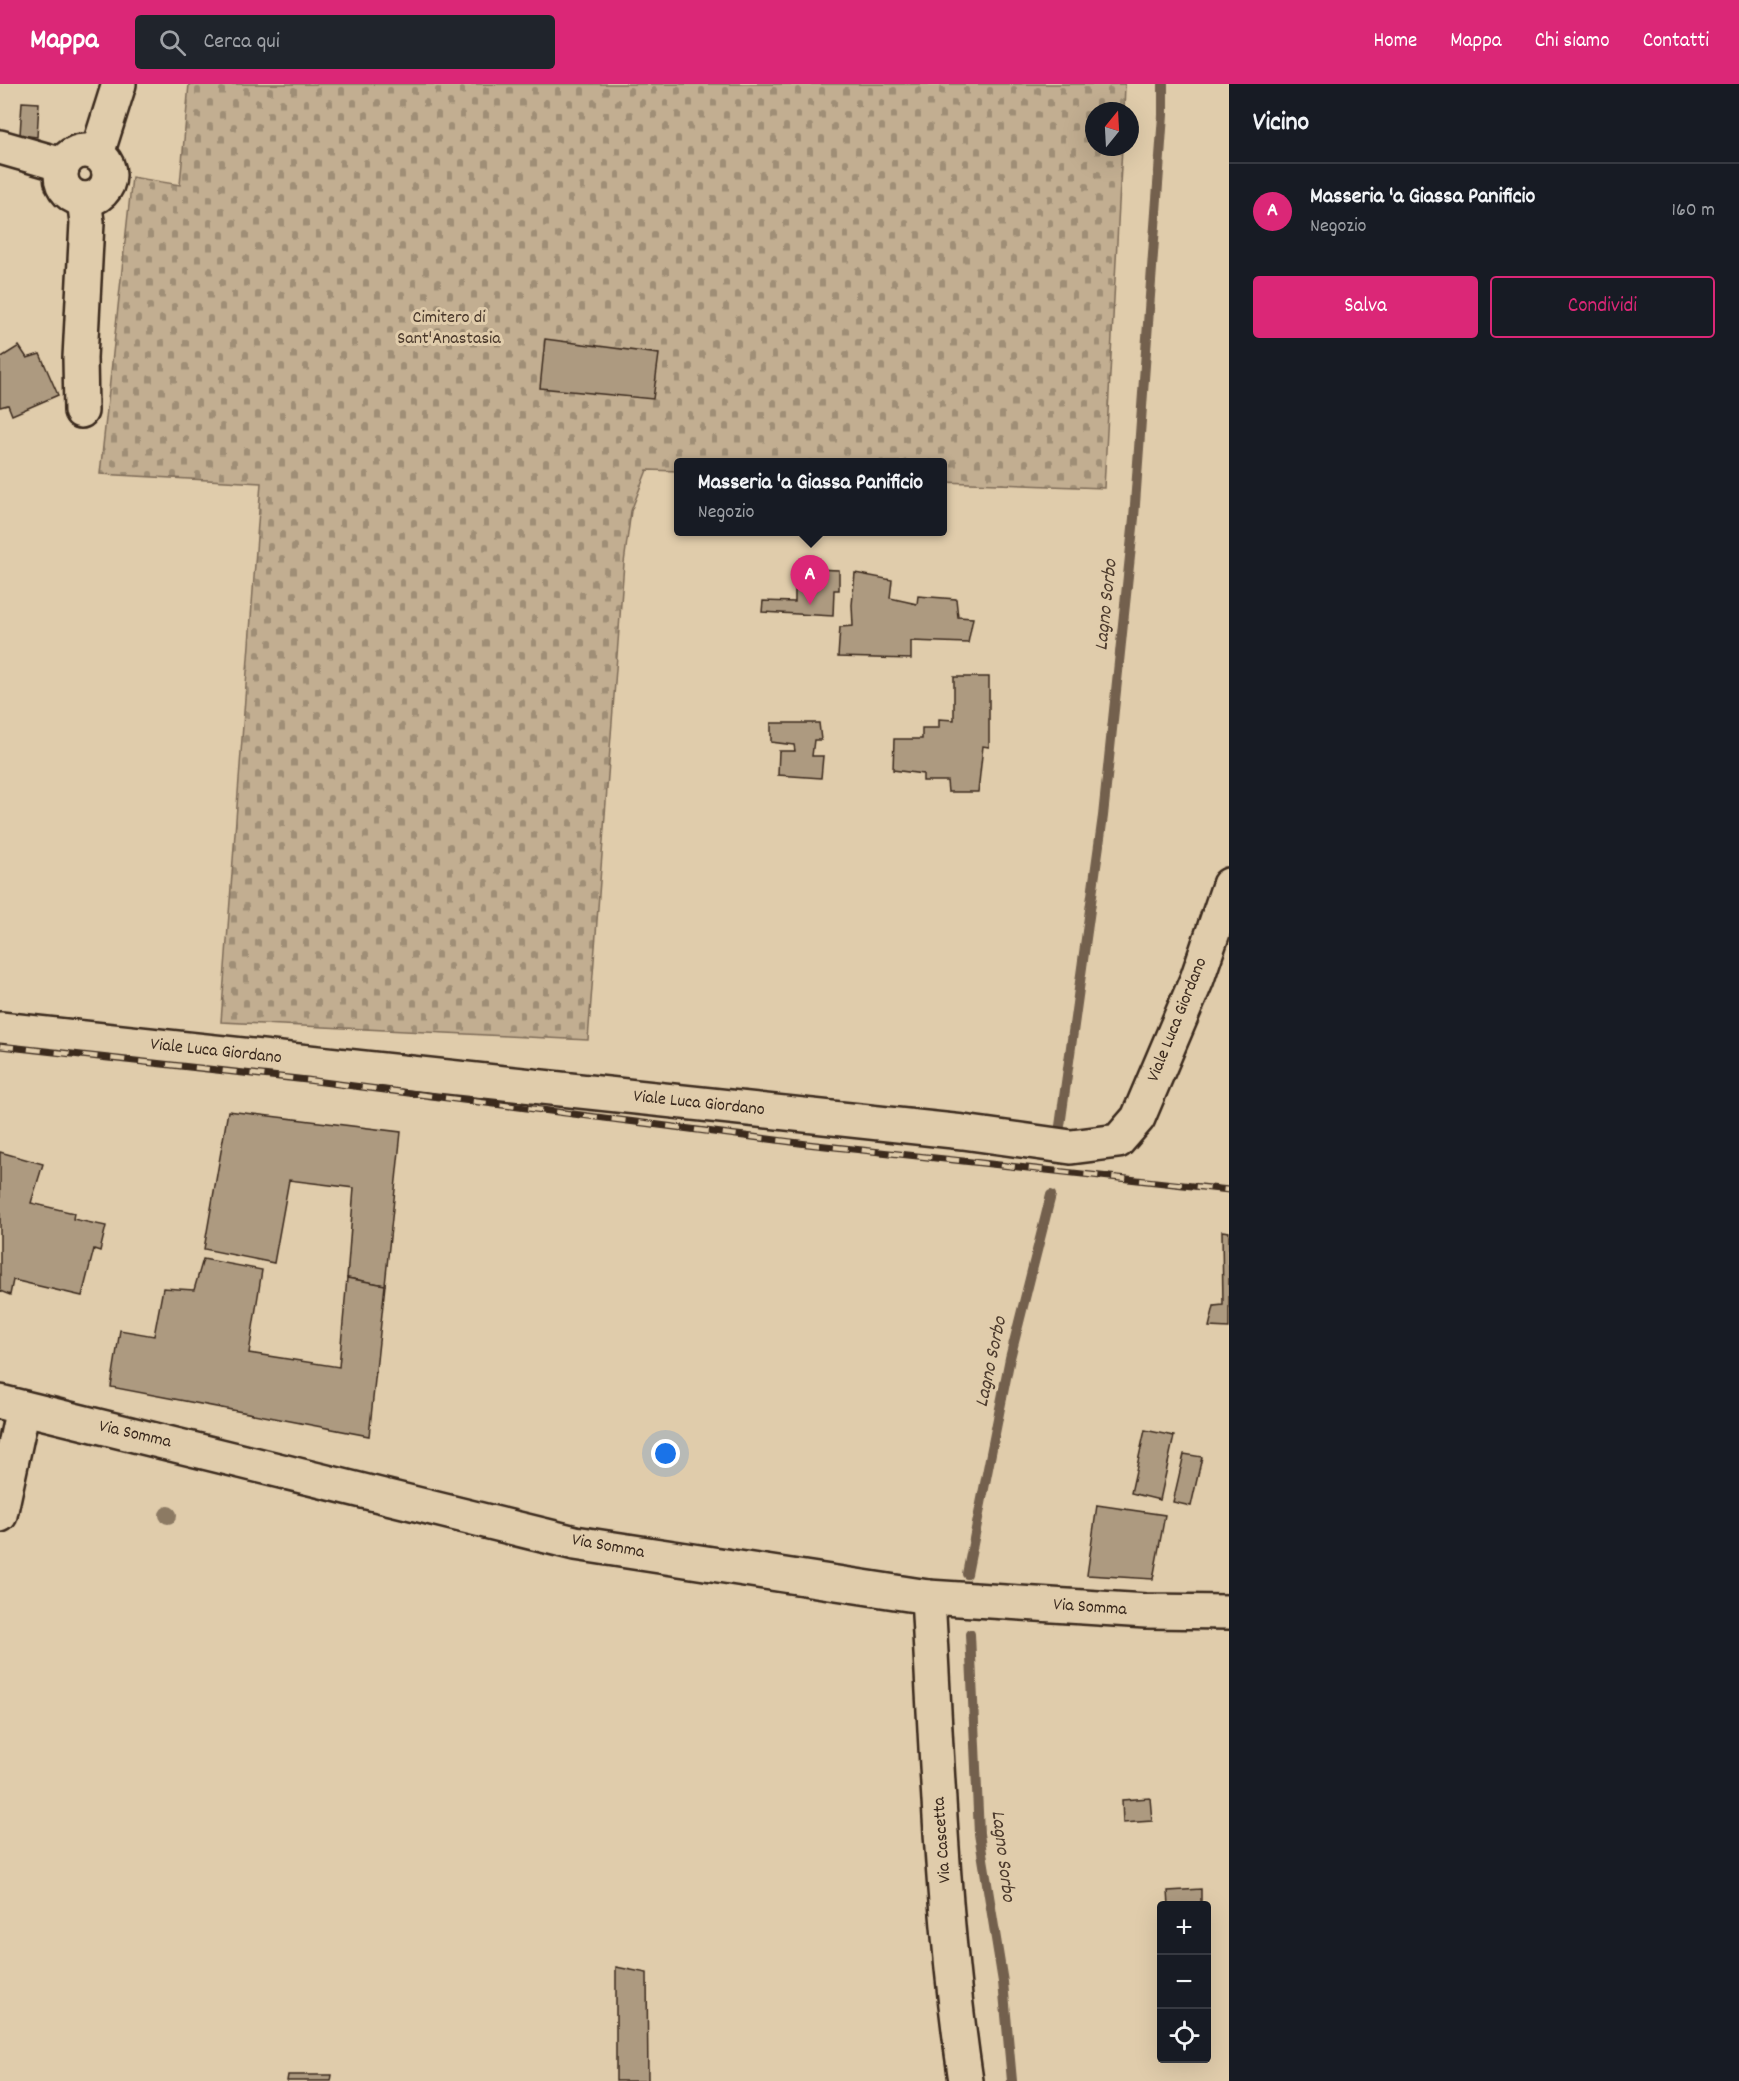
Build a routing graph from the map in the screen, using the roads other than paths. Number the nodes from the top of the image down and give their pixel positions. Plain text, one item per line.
1 (119, 84) edge
2 (0, 147) edge
3 (97, 154) junction
4 (63, 165) junction
5 (84, 199) junction
6 (81, 411) dead end
7 (1229, 885) edge
8 (0, 1029) edge
9 (11, 1405) edge
10 (0, 1515) edge
11 (928, 1597) junction
12 (1229, 1612) edge
13 (966, 2081) edge

1 - 3 street
2 - 4 street
3 - 4 street
3 - 5 street
4 - 5 street
5 - 6 street
7 - 8 street, Viale Luca Giordano
9 - 10 street
9 - 11 street, Via Somma
11 - 12 street, Via Somma
11 - 13 street, Via Cascetta

